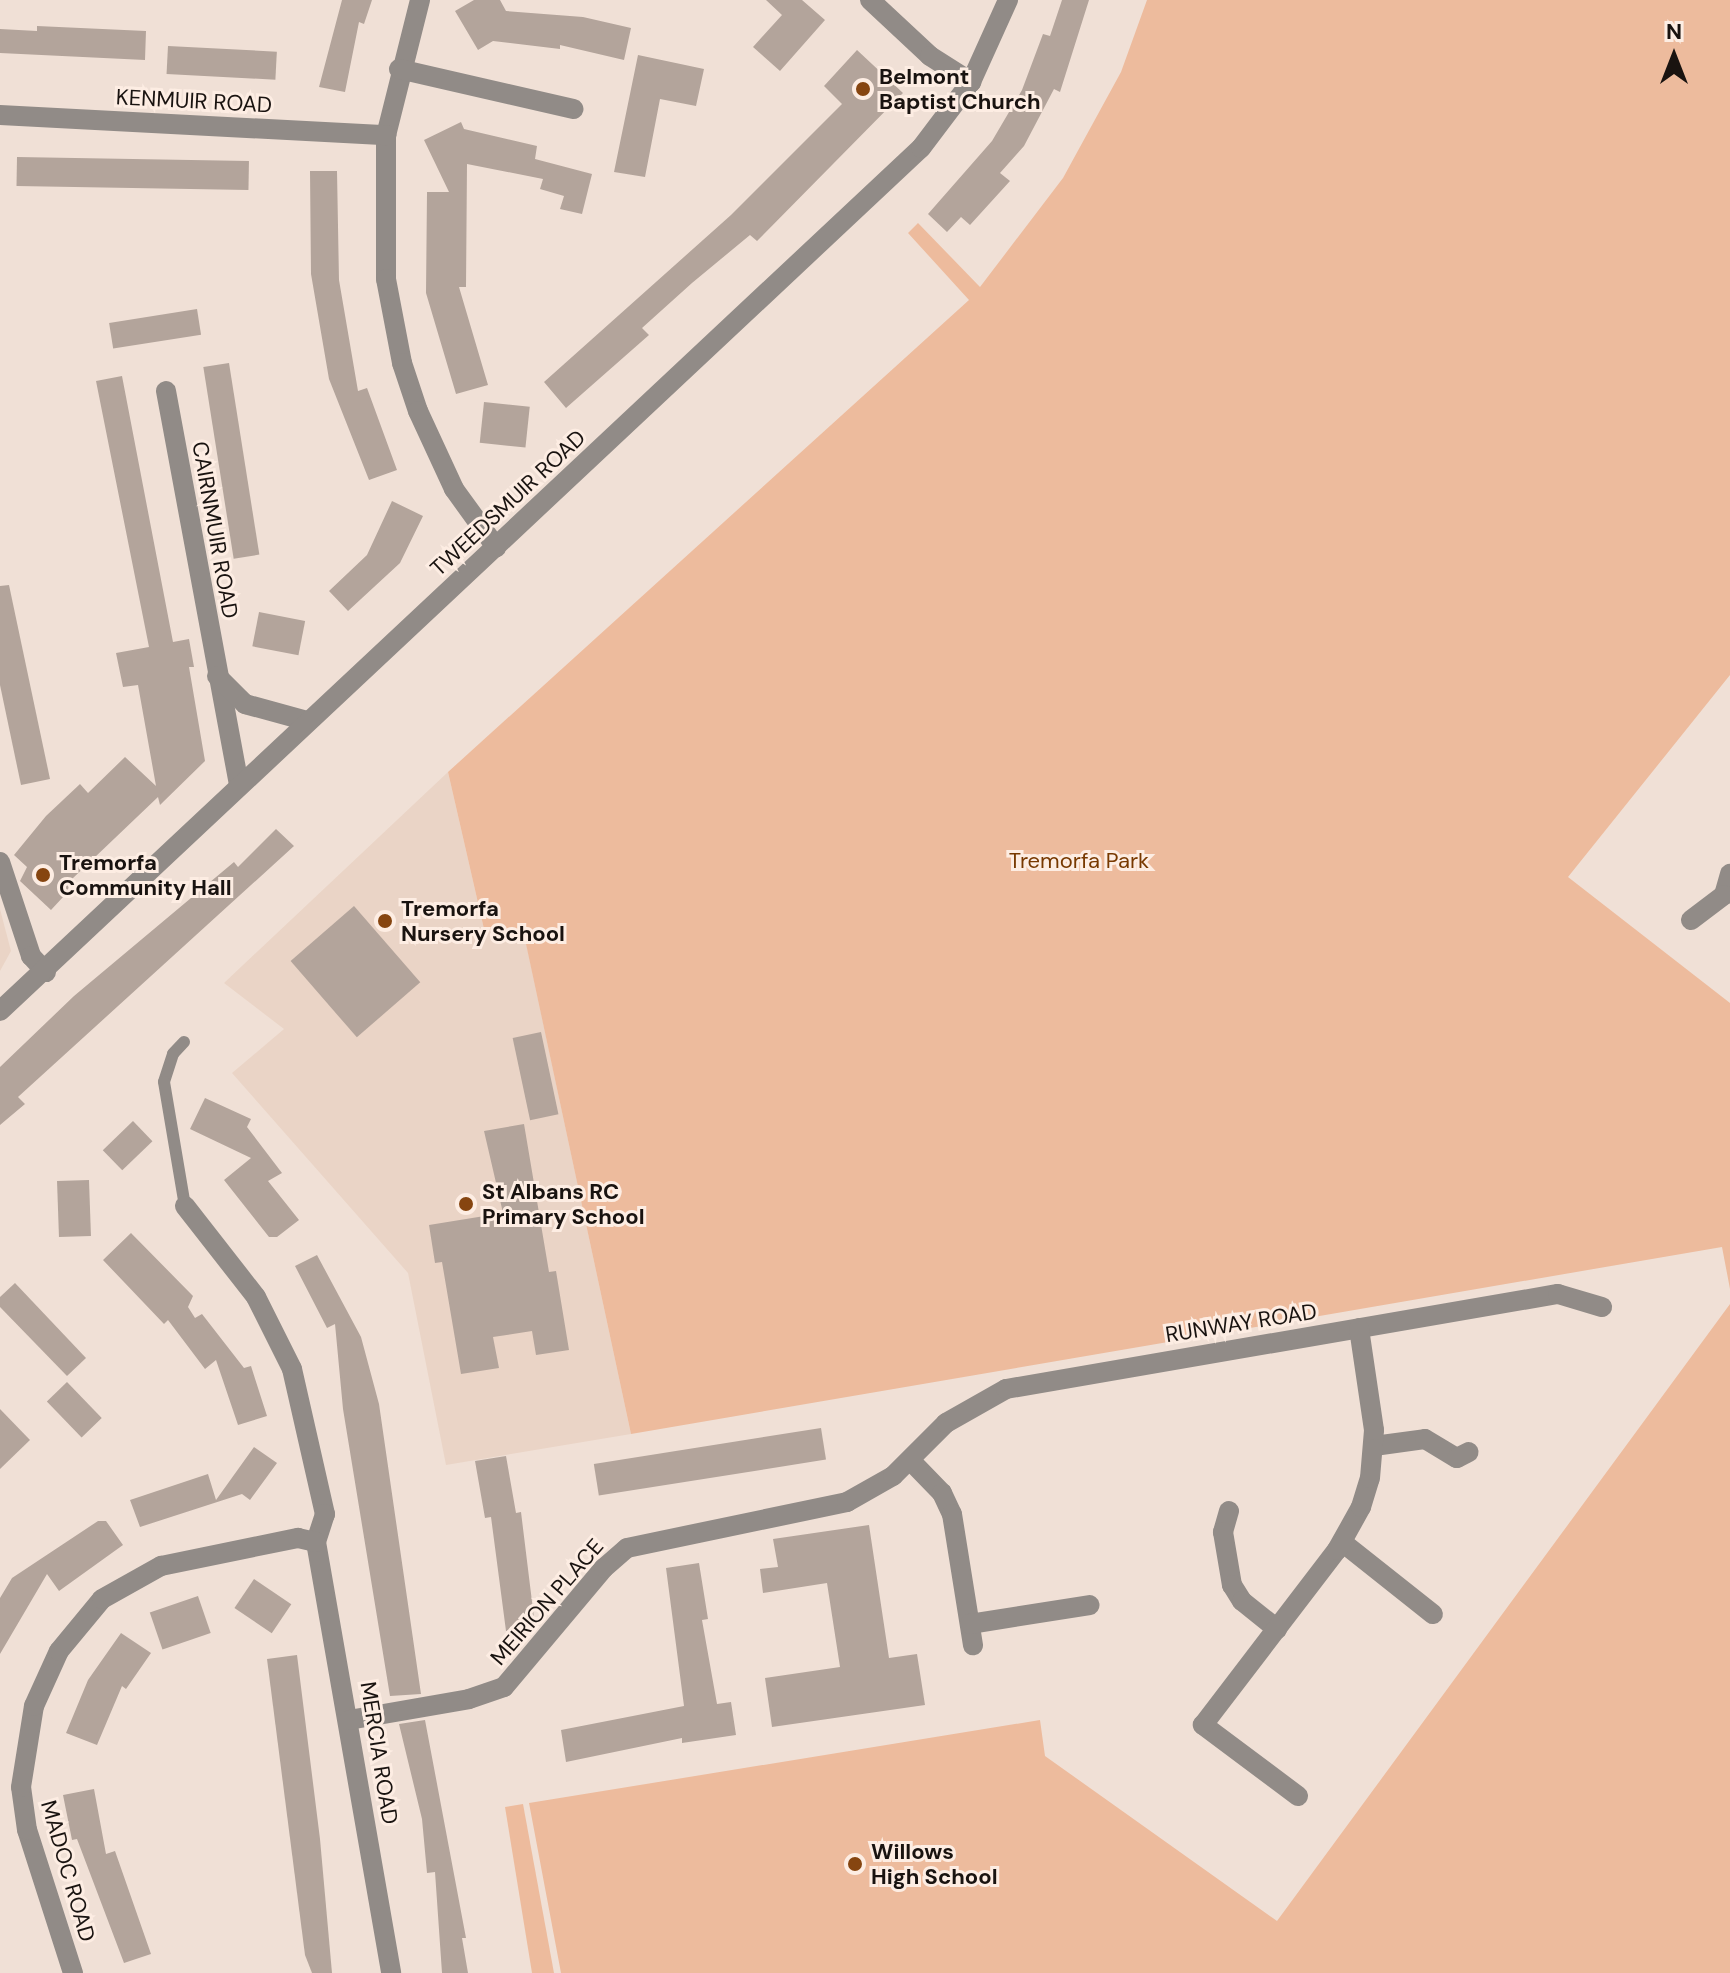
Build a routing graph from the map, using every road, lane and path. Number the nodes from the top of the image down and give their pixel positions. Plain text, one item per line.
1 (420, 0) edge
2 (870, 0) edge
3 (1008, 0) edge
4 (399, 69) junction
5 (971, 82) junction
6 (573, 109) dead end
7 (0, 115) edge
8 (386, 135) junction
9 (166, 391) dead end
10 (496, 547) junction
11 (217, 676) junction
12 (307, 721) junction
13 (239, 784) junction
14 (0, 862) edge
15 (1730, 874) edge
16 (1727, 897) edge
17 (1691, 920) dead end
18 (46, 972) junction
19 (0, 1011) edge
20 (184, 1042) dead end
21 (185, 1206) joint
22 (1602, 1307) dead end
23 (1359, 1328) junction
24 (1374, 1446) junction
25 (1469, 1452) dead end
26 (910, 1460) junction
27 (1229, 1511) dead end
28 (316, 1542) junction
29 (1342, 1542) junction
30 (1090, 1605) dead end
31 (1433, 1614) dead end
32 (970, 1624) junction
33 (1277, 1629) junction
34 (973, 1645) dead end
35 (349, 1720) junction
36 (1298, 1796) dead end
37 (73, 1973) edge
38 (391, 1973) edge

1 - 4 street
2 - 5 street
3 - 5 street, TWEEDSMUIR ROAD
4 - 6 street
4 - 8 street
5 - 10 street, TWEEDSMUIR ROAD
7 - 8 street, KENMUIR ROAD
8 - 10 street
9 - 11 street, CAIRNMUIR ROAD
10 - 12 street, TWEEDSMUIR ROAD
11 - 12 street
11 - 13 street, CAIRNMUIR ROAD
12 - 13 street, TWEEDSMUIR ROAD
13 - 18 street, TWEEDSMUIR ROAD
14 - 18 street
15 - 16 street
16 - 17 street
18 - 19 street, TWEEDSMUIR ROAD
20 - 21 lane
21 - 28 street
22 - 23 street, RUNWAY ROAD
23 - 24 street
23 - 26 street, RUNWAY ROAD
24 - 25 street
24 - 29 street
26 - 32 street
26 - 35 street, MEIRION PLACE
27 - 33 street
28 - 35 street, MERCIA ROAD
28 - 37 street, MADOC ROAD
29 - 31 street
29 - 33 street
30 - 32 street
32 - 34 street
33 - 36 street
35 - 38 street, MERCIA ROAD

